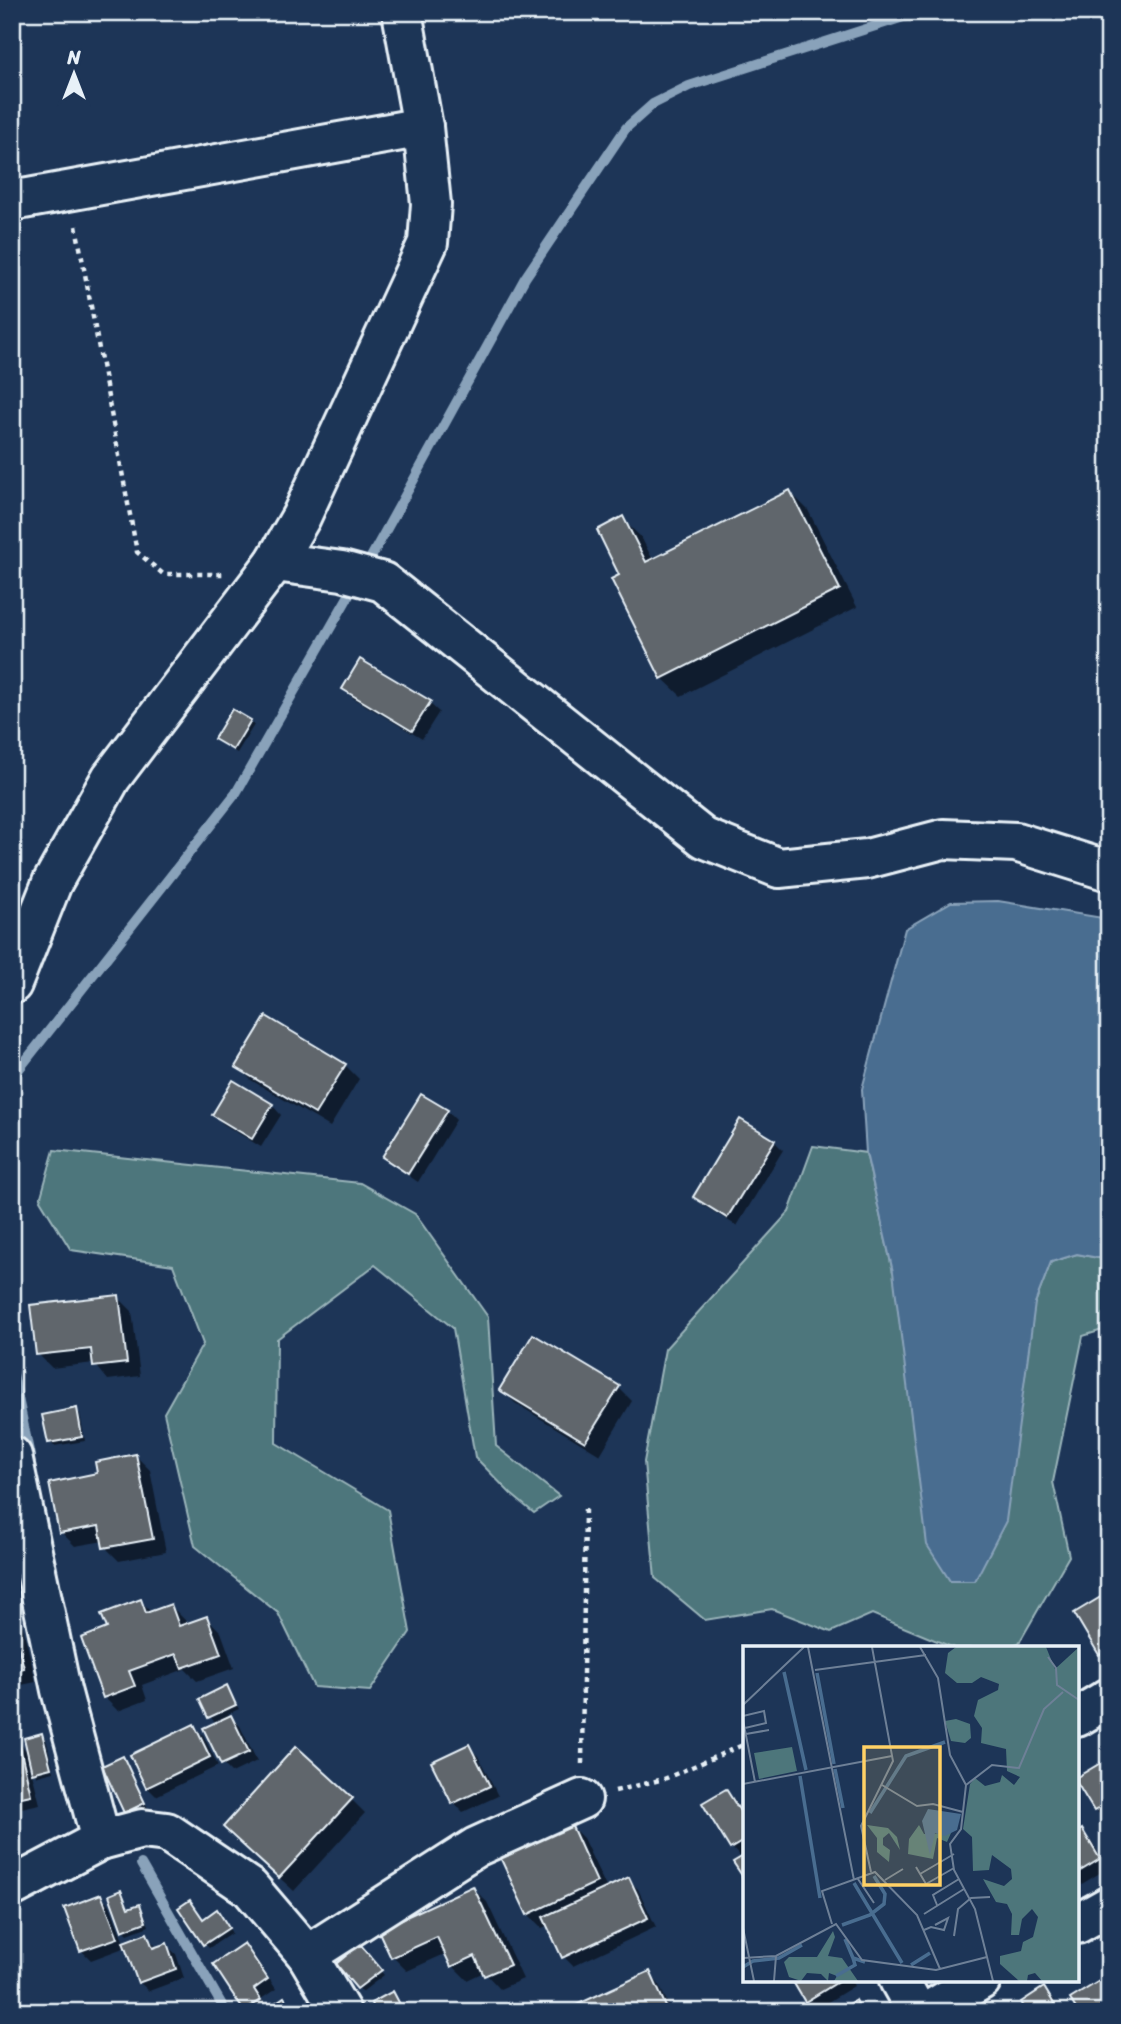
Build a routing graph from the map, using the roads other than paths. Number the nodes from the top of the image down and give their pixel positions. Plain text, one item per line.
1 (402, 12) edge
2 (423, 127) junction
3 (12, 201) edge
4 (275, 562) junction
5 (1109, 871) edge
6 (12, 984) edge
7 (12, 1455) edge
8 (1109, 1698) edge
9 (1079, 1716) edge
10 (582, 1799) road end
11 (102, 1840) junction
12 (12, 1886) edge
13 (1109, 1906) edge
14 (1079, 1923) edge
15 (307, 1955) junction
16 (900, 1982) edge
17 (978, 1982) edge
18 (341, 2012) edge
19 (917, 2012) edge
20 (927, 2012) edge

1 - 2 street
2 - 3 street
2 - 4 street
4 - 5 street
4 - 6 street
7 - 11 street
8 - 9 street
10 - 15 street
11 - 12 street
11 - 15 street
13 - 14 street
15 - 18 street
16 - 19 street
17 - 20 street

